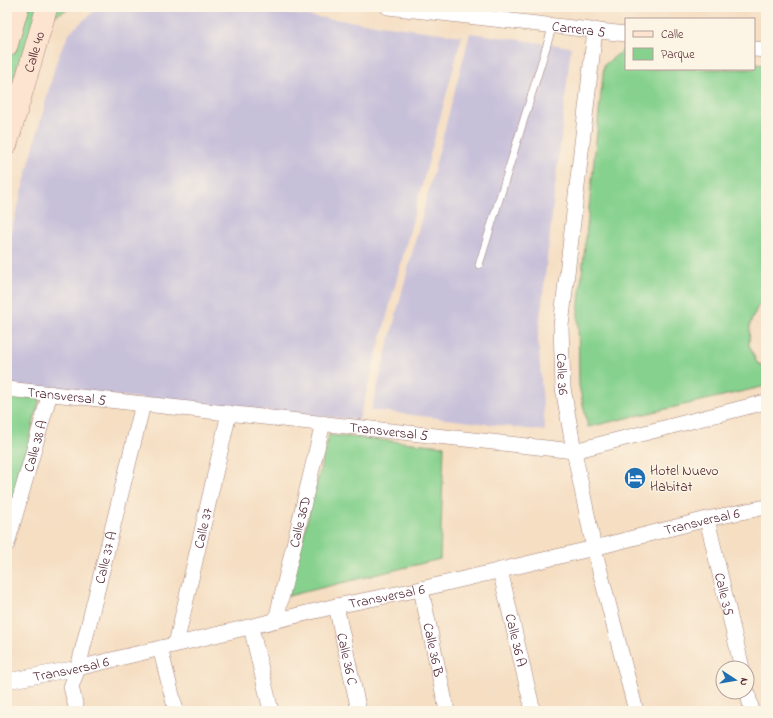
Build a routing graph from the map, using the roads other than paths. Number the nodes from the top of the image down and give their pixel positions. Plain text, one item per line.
1 (18, 7) edge
2 (47, 7) edge
3 (388, 7) edge
4 (553, 25) junction
5 (595, 30) junction
6 (625, 34) edge
7 (7, 46) edge
8 (755, 49) edge
9 (766, 50) edge
10 (7, 144) edge
11 (479, 265) dead end
12 (7, 389) edge
13 (50, 393) junction
14 (766, 402) edge
15 (143, 404) junction
16 (229, 413) junction
17 (323, 423) junction
18 (574, 451) junction
19 (766, 507) edge
20 (707, 519) junction
21 (7, 544) edge
22 (594, 548) junction
23 (500, 570) junction
24 (421, 589) junction
25 (336, 606) junction
26 (276, 620) junction
27 (251, 627) junction
28 (176, 644) junction
29 (160, 648) junction
30 (740, 660) edge
31 (78, 668) junction
32 (7, 681) edge
33 (749, 700) edge
34 (77, 711) edge
35 (176, 711) edge
36 (271, 711) edge
37 (359, 711) edge
38 (447, 711) edge
39 (533, 711) edge
40 (636, 711) edge
41 (752, 711) edge

1 - 7 main road, Calle 40
2 - 10 main road, Calle 40
3 - 4 street, Carrera 5
4 - 5 street, Carrera 5
4 - 11 lane
5 - 6 street, Carrera 5
5 - 18 street, Calle 36
8 - 9 street
12 - 13 street, Transversal 5
13 - 15 street, Transversal 5
13 - 21 street, Calle 38 A
14 - 18 street, Transversal 5
15 - 16 street, Transversal 5
15 - 31 street, Calle 37 A
16 - 17 street, Transversal 5
16 - 28 street, Calle 37
17 - 18 street, Transversal 5
17 - 26 street, Calle 36D
18 - 22 street, Calle 36
19 - 20 street, Transversal 6
20 - 22 street, Transversal 6
20 - 30 street, Calle 35
22 - 23 street, Transversal 6
22 - 40 street, Calle 36
23 - 24 street, Transversal 6
23 - 39 street, Calle 36 A
24 - 25 street, Transversal 6
24 - 38 street, Calle 36 B
25 - 26 street, Transversal 6
25 - 37 street, Calle 36 C
26 - 27 street, Transversal 6
27 - 28 street, Transversal 6
27 - 36 street
28 - 29 street, Transversal 6
29 - 31 street, Transversal 6
29 - 35 street
31 - 32 street, Transversal 6
31 - 34 street, Calle 37 A
33 - 41 street

